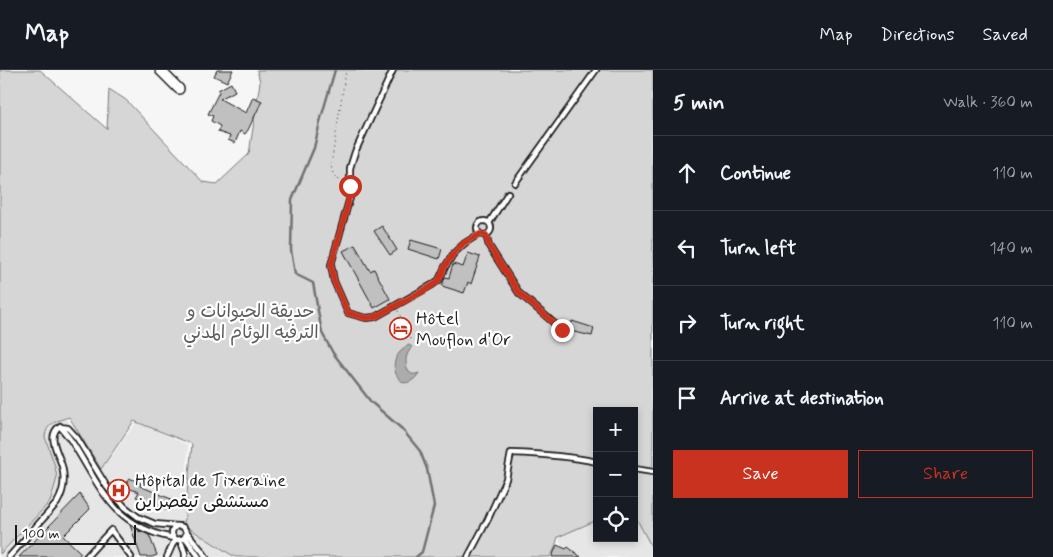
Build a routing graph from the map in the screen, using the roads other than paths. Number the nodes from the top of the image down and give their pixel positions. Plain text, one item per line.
1 (160, 70) edge
2 (393, 70) edge
3 (596, 70) edge
4 (179, 89) dead end
5 (514, 183) dead end
6 (508, 193) dead end
7 (489, 223) junction
8 (480, 234) junction
9 (486, 235) junction
10 (562, 330) dead end
11 (60, 426) junction
12 (593, 461) edge
13 (638, 470) edge
14 (653, 472) edge
15 (178, 526) junction
16 (185, 530) junction
17 (178, 538) junction
18 (9, 557) edge
19 (86, 557) edge
20 (131, 557) edge
21 (167, 557) edge
22 (185, 557) edge
23 (199, 557) edge
24 (206, 557) edge
25 (468, 557) edge

1 - 4 street
2 - 8 lane
3 - 5 lane
6 - 7 lane
7 - 8 lane
7 - 9 lane
8 - 9 lane
9 - 10 lane
11 - 15 lane
11 - 17 lane
11 - 18 lane
12 - 25 lane
13 - 14 lane
15 - 16 lane
15 - 17 lane
16 - 17 lane
16 - 24 lane
17 - 21 lane
17 - 22 lane
17 - 23 lane
19 - 20 lane

